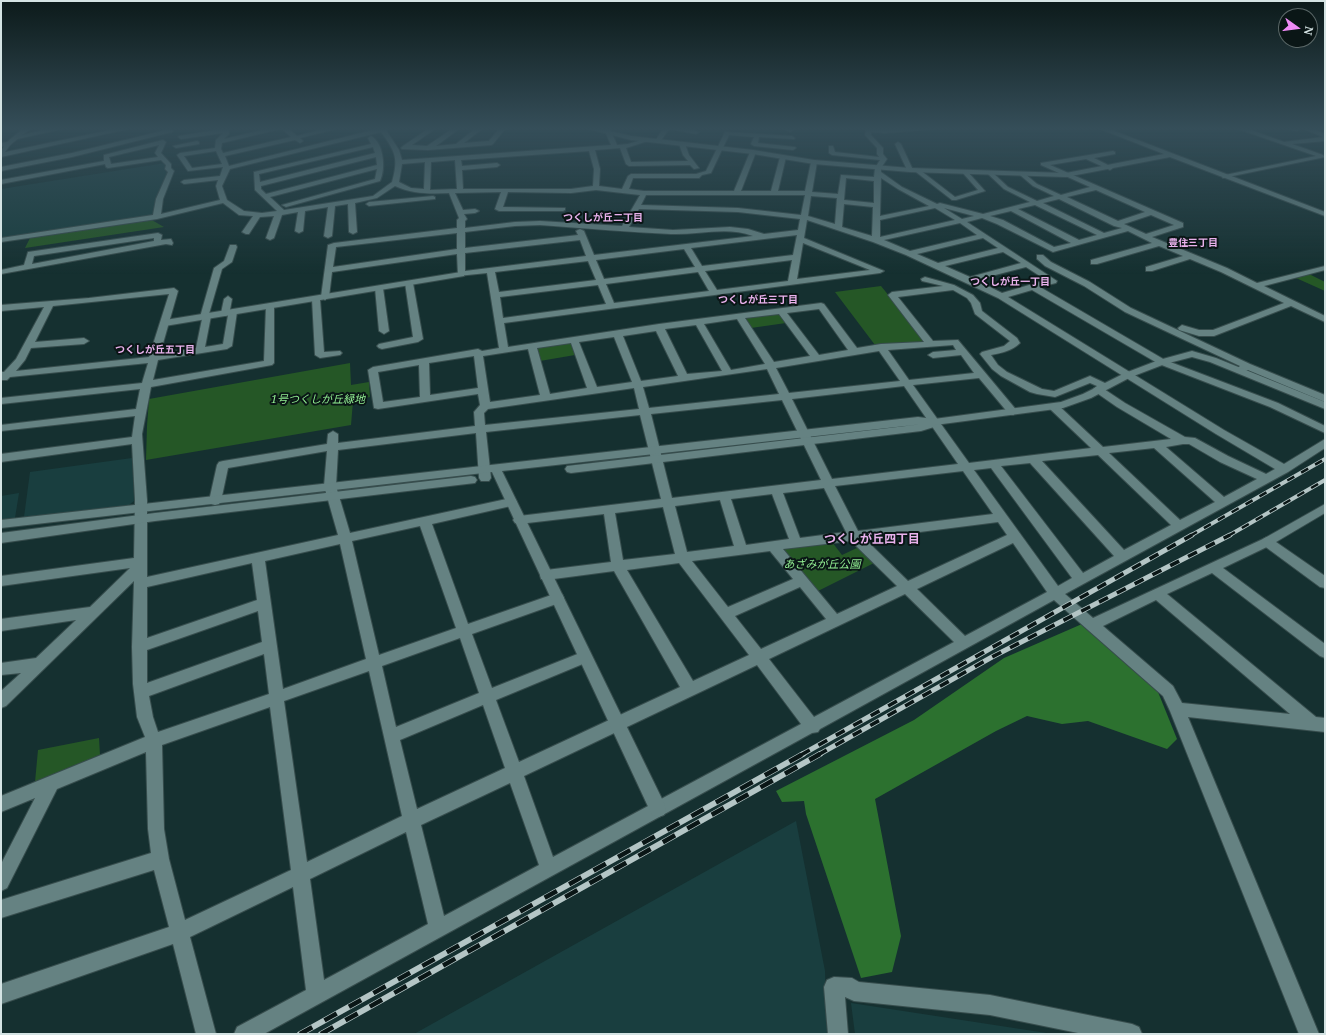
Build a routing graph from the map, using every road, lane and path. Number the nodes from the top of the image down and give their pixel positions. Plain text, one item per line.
1 (26, 177) edge
2 (169, 177) edge
3 (256, 177) edge
4 (288, 177) edge
5 (337, 177) edge
6 (348, 177) edge
7 (379, 177) edge
8 (396, 177) edge
9 (427, 177) edge
10 (459, 177) edge
11 (597, 177) edge
12 (630, 177) edge
13 (646, 177) edge
14 (697, 177) edge
15 (703, 177) edge
16 (746, 177) edge
17 (778, 177) edge
18 (811, 177) edge
19 (843, 177) edge
20 (878, 177) edge
21 (884, 177) edge
22 (926, 177) edge
23 (970, 177) edge
24 (994, 177) edge
25 (1026, 177) edge
26 (1071, 177) edge
27 (1225, 177) edge
28 (222, 178) joint
29 (1, 182) edge
30 (184, 182) dead end
31 (698, 182) junction
32 (395, 183) junction
33 (257, 185) junction
34 (596, 188) junction
35 (1096, 188) junction
36 (460, 190) junction
37 (505, 190) junction
38 (427, 192) junction
39 (624, 192) junction
40 (644, 193) junction
41 (808, 193) junction
42 (774, 194) junction
43 (452, 195) junction
44 (265, 196) junction
45 (368, 197) junction
46 (1060, 197) junction
47 (477, 198) dead end
48 (841, 199) junction
49 (531, 200) junction
50 (739, 200) junction
51 (224, 201) junction
52 (350, 201) junction
53 (1036, 203) junction
54 (332, 204) junction
55 (877, 205) junction
56 (934, 205) junction
57 (636, 207) junction
58 (302, 209) junction
59 (563, 209) dead end
60 (1012, 209) junction
61 (475, 210) dead end
62 (279, 211) junction
63 (460, 212) junction
64 (1151, 212) junction
65 (258, 214) junction
66 (1325, 214) edge
67 (983, 216) junction
68 (157, 217) junction
69 (804, 217) junction
70 (877, 219) junction
71 (700, 220) junction
72 (961, 221) junction
73 (1117, 224) junction
74 (578, 226) junction
75 (838, 228) junction
76 (624, 229) junction
77 (1128, 229) junction
78 (461, 230) junction
79 (299, 231) dead end
80 (246, 232) dead end
81 (353, 232) dead end
82 (799, 235) junction
83 (328, 236) dead end
84 (983, 236) junction
85 (1104, 236) junction
86 (582, 237) junction
87 (764, 237) junction
88 (1146, 237) junction
89 (270, 238) dead end
90 (1, 240) edge
91 (876, 240) junction
92 (157, 243) junction
93 (169, 243) dead end
94 (1078, 243) junction
95 (1159, 243) junction
96 (686, 246) junction
97 (233, 247) dead end
98 (1004, 250) junction
99 (461, 251) junction
100 (909, 253) junction
101 (1190, 256) junction
102 (796, 257) junction
103 (1040, 257) dead end
104 (591, 258) junction
105 (1094, 262) dead end
106 (1027, 264) junction
107 (937, 266) junction
108 (27, 267) junction
109 (1325, 268) edge
110 (700, 269) junction
111 (1149, 269) dead end
112 (328, 270) junction
113 (491, 270) junction
114 (1, 272) edge
115 (461, 274) junction
116 (925, 279) dead end
117 (969, 280) junction
118 (601, 282) junction
119 (409, 283) junction
120 (792, 283) junction
121 (1255, 286) junction
122 (1033, 287) junction
123 (379, 288) junction
124 (954, 288) junction
125 (714, 292) junction
126 (496, 295) junction
127 (1000, 296) junction
128 (321, 298) junction
129 (228, 299) dead end
130 (51, 303) junction
131 (1291, 303) junction
132 (270, 306) junction
133 (611, 306) junction
134 (1, 308) edge
135 (1325, 310) edge
136 (781, 311) junction
137 (229, 313) junction
138 (1315, 314) junction
139 (739, 316) junction
140 (206, 317) junction
141 (1325, 319) edge
142 (500, 321) junction
143 (699, 322) junction
144 (165, 323) junction
145 (1159, 324) junction
146 (659, 327) junction
147 (384, 331) dead end
148 (617, 333) junction
149 (574, 340) junction
150 (84, 341) dead end
151 (931, 344) junction
152 (28, 345) junction
153 (382, 346) dead end
154 (532, 346) junction
155 (1206, 346) junction
156 (881, 347) junction
157 (200, 350) junction
158 (504, 350) junction
159 (854, 352) junction
160 (964, 352) junction
161 (337, 353) dead end
162 (478, 354) junction
163 (933, 355) dead end
164 (1200, 356) junction
165 (816, 358) junction
166 (153, 359) junction
167 (424, 361) junction
168 (1162, 362) junction
169 (770, 365) junction
170 (1242, 368) junction
171 (728, 373) junction
172 (981, 375) junction
173 (1128, 375) junction
174 (3, 377) edge
175 (684, 378) junction
176 (906, 383) junction
177 (147, 384) junction
178 (638, 384) junction
179 (1101, 388) junction
180 (483, 390) junction
181 (592, 390) junction
182 (785, 396) junction
183 (546, 397) junction
184 (425, 399) junction
185 (1325, 399) edge
186 (1, 401) edge
187 (485, 406) junction
188 (1325, 406) edge
189 (1054, 407) junction
190 (645, 411) junction
191 (140, 412) junction
192 (1013, 412) junction
193 (934, 422) junction
194 (1, 428) edge
195 (480, 429) junction
196 (1325, 430) edge
197 (333, 434) dead end
198 (805, 438) junction
199 (137, 440) junction
200 (1183, 441) junction
201 (1325, 442) edge
202 (1156, 444) junction
203 (332, 447) junction
204 (1100, 451) junction
205 (656, 455) junction
206 (1, 458) edge
207 (1033, 459) junction
208 (993, 463) junction
209 (966, 466) junction
210 (1284, 469) junction
211 (491, 473) junction
212 (1266, 479) junction
213 (828, 483) junction
214 (776, 489) junction
215 (331, 491) junction
216 (724, 495) junction
217 (215, 500) junction
218 (511, 502) junction
219 (1223, 502) junction
220 (668, 503) junction
221 (1325, 508) edge
222 (609, 510) junction
223 (141, 514) junction
224 (1002, 517) junction
225 (519, 520) junction
226 (425, 522) junction
227 (1, 524) edge
228 (1179, 526) junction
229 (854, 536) junction
230 (1016, 536) junction
231 (1, 538) edge
232 (345, 538) junction
233 (1267, 542) junction
234 (796, 543) junction
235 (773, 546) junction
236 (741, 550) junction
237 (1123, 557) junction
238 (258, 558) junction
239 (682, 558) junction
240 (141, 564) junction
241 (618, 566) junction
242 (1213, 567) junction
243 (546, 575) junction
244 (801, 580) junction
245 (1081, 580) junction
246 (1, 581) edge
247 (141, 583) junction
248 (1325, 583) edge
249 (908, 588) junction
250 (1157, 593) junction
251 (1056, 594) junction
252 (557, 598) junction
253 (264, 603) junction
254 (92, 612) junction
255 (725, 614) junction
256 (836, 622) junction
257 (1, 625) edge
258 (1092, 625) junction
259 (464, 631) junction
260 (964, 643) junction
261 (269, 646) junction
262 (139, 647) junction
263 (1325, 652) edge
264 (585, 657) junction
265 (759, 658) junction
266 (374, 663) junction
267 (40, 664) junction
268 (1, 670) edge
269 (690, 690) junction
270 (141, 692) junction
271 (488, 697) junction
272 (276, 698) junction
273 (1, 701) edge
274 (1177, 709) junction
275 (618, 723) junction
276 (1319, 725) edge
277 (813, 727) junction
278 (391, 736) junction
279 (154, 741) junction
280 (515, 772) junction
281 (51, 784) junction
282 (1, 804) edge
283 (658, 809) junction
284 (412, 820) junction
285 (160, 859) junction
286 (550, 869) junction
287 (300, 874) junction
288 (1, 882) edge
289 (1, 908) edge
290 (438, 928) junction
291 (179, 933) junction
292 (1, 994) edge
293 (316, 995) junction
294 (206, 1034) edge
295 (244, 1034) edge
296 (838, 1034) edge
297 (1132, 1034) edge
298 (1309, 1034) edge

1 - 29 street
2 - 68 street
3 - 33 street
4 - 33 street
5 - 44 street
6 - 45 street
7 - 45 street
8 - 32 street
9 - 38 street
10 - 36 street
11 - 34 street
12 - 39 street
13 - 31 street
14 - 31 street
15 - 31 street
16 - 50 street
17 - 42 street
18 - 41 street
19 - 48 street
20 - 55 street
21 - 56 street
22 - 23 street
24 - 53 street
25 - 46 street
26 - 35 street
27 - 66 street
28 - 30 street
28 - 51 street
31 - 40 street
31 - 50 street
32 - 38 street
32 - 45 street
33 - 44 street
34 - 39 street
34 - 49 street
35 - 46 street
35 - 64 street
36 - 37 street
36 - 43 street
37 - 49 street
37 - 49 street
38 - 43 street
39 - 40 street
40 - 57 street
41 - 42 street
41 - 48 street
41 - 69 street
42 - 50 street
43 - 45 street
43 - 47 street
43 - 63 street
44 - 62 street
45 - 52 street
45 - 62 street
46 - 53 street
46 - 73 street
48 - 55 street
48 - 75 street
49 - 59 street
50 - 69 street
50 - 71 street
51 - 65 street
51 - 68 street
52 - 54 street
52 - 81 street
53 - 60 street
53 - 85 street
54 - 58 street
54 - 83 street
55 - 70 street
56 - 67 street
56 - 70 street
56 - 72 street
57 - 71 street
57 - 76 street
58 - 62 street
58 - 79 street
60 - 67 street
60 - 94 street
61 - 63 street
62 - 65 street
62 - 89 street
63 - 78 street
64 - 73 street
64 - 88 street
65 - 80 street
67 - 72 street
67 - 94 street
68 - 90 street
69 - 75 street
69 - 82 street
70 - 91 street
71 - 76 street
71 - 87 street
72 - 84 street
72 - 91 street
73 - 77 street
74 - 76 street
74 - 78 street
74 - 86 street
75 - 91 street
77 - 85 street
77 - 88 street
78 - 99 street
78 - 112 street
82 - 87 street
82 - 102 street
82 - 120 street
84 - 98 street
84 - 100 street
85 - 94 street
86 - 99 street
86 - 104 street
87 - 96 street
88 - 95 street
91 - 100 street
92 - 93 street
92 - 108 street
92 - 108 street
95 - 101 street
95 - 105 street
96 - 104 street
96 - 110 street
97 - 140 street
98 - 106 street
98 - 107 street
99 - 112 street
99 - 115 street
100 - 107 street
101 - 111 street
101 - 121 street
102 - 110 street
102 - 120 street
103 - 145 street
104 - 113 street
104 - 118 street
106 - 117 street
106 - 122 street
107 - 117 street
108 - 114 street
109 - 121 street
110 - 118 street
110 - 125 street
112 - 128 street
113 - 115 street
113 - 126 street
115 - 119 street
116 - 124 street
117 - 127 street
118 - 126 street
118 - 133 street
119 - 123 street
119 - 153 street
120 - 125 street
121 - 131 street
122 - 127 street
122 - 168 street
123 - 128 street
123 - 147 street
124 - 151 street
124 - 179 street
125 - 133 street
126 - 142 street
127 - 173 street
128 - 132 street
128 - 161 street
129 - 137 street
130 - 134 street
130 - 144 street
130 - 152 street
131 - 138 street
131 - 145 street
132 - 137 street
132 - 177 street
133 - 142 street
135 - 138 street
136 - 139 street
136 - 159 street
136 - 165 street
137 - 140 street
137 - 157 street
138 - 141 street
139 - 143 street
139 - 169 street
140 - 144 street
140 - 157 street
142 - 158 street
143 - 146 street
143 - 171 street
144 - 166 street
145 - 155 street
146 - 148 street
146 - 175 street
148 - 149 street
148 - 178 street
149 - 154 street
149 - 181 street
150 - 152 street
151 - 156 street
151 - 160 street
152 - 174 street
154 - 158 street
154 - 183 street
155 - 164 street
155 - 170 street
156 - 159 street
156 - 176 street
157 - 166 street
158 - 162 street
159 - 165 street
160 - 163 street
160 - 172 street
162 - 167 street
162 - 180 street
164 - 168 street
164 - 170 street
165 - 169 street
166 - 174 street
166 - 177 street
167 - 184 street
167 - 184 street
168 - 173 street
168 - 196 street
169 - 171 street
169 - 182 street
170 - 185 street
170 - 188 street
171 - 175 street
172 - 176 street
172 - 192 street
173 - 179 street
173 - 210 street
175 - 178 street
176 - 182 street
176 - 193 street
177 - 186 street
177 - 191 street
178 - 181 street
178 - 190 street
179 - 189 street
179 - 200 street
180 - 184 street
180 - 187 street
181 - 183 street
182 - 190 street
182 - 198 street
183 - 187 street
187 - 195 street
189 - 192 street
189 - 204 street
190 - 195 street
190 - 205 street
191 - 194 street
191 - 199 street
192 - 193 street
193 - 198 street
193 - 209 street
195 - 203 street
195 - 211 street
197 - 203 street
198 - 205 street
198 - 213 street
199 - 206 street
199 - 223 street
200 - 202 street
200 - 212 street
201 - 210 street
202 - 204 street
202 - 219 street
203 - 215 street
203 - 217 street
204 - 207 street
204 - 228 street
205 - 211 street
205 - 220 street
207 - 208 street
207 - 237 street
208 - 209 street
208 - 245 street
209 - 213 street
209 - 224 street
210 - 212 street
211 - 215 street
211 - 218 street
212 - 219 street
213 - 214 street
213 - 229 street
214 - 216 street
214 - 234 street
215 - 217 street
215 - 223 street
215 - 232 street
216 - 220 street
216 - 236 street
217 - 223 street
218 - 225 street
218 - 226 street
219 - 228 street
220 - 222 street
220 - 239 street
221 - 233 street
222 - 225 street
222 - 241 street
223 - 227 street
223 - 231 street
223 - 240 street
224 - 229 street
224 - 230 street
225 - 243 street
226 - 232 street
226 - 259 street
228 - 237 street
229 - 234 street
229 - 249 street
230 - 249 street
230 - 251 street
232 - 238 street
232 - 266 street
233 - 242 street
233 - 248 street
234 - 235 street
235 - 236 street
235 - 244 street
236 - 239 street
237 - 245 street
238 - 247 street
238 - 253 street
239 - 241 street
239 - 255 street
240 - 246 street
240 - 247 street
240 - 254 street
241 - 243 street
241 - 269 street
242 - 250 street
242 - 263 street
243 - 252 street
244 - 255 street
244 - 256 street
245 - 251 street
247 - 262 street
249 - 256 street
249 - 260 street
250 - 258 street
250 - 276 street
251 - 258 street
251 - 260 street
252 - 259 street
252 - 264 street
253 - 261 street
253 - 262 street
254 - 257 street
254 - 267 street
255 - 265 street
256 - 265 street
258 - 274 street
259 - 266 street
259 - 271 street
260 - 277 street
261 - 270 street
261 - 272 street
262 - 270 street
264 - 271 street
264 - 275 street
265 - 269 street
265 - 277 street
266 - 272 street
266 - 278 street
267 - 268 street
267 - 273 street
269 - 275 street
270 - 279 street
271 - 278 street
271 - 280 street
272 - 279 street
272 - 287 street
274 - 276 street
274 - 298 street
275 - 280 street
275 - 283 street
277 - 283 street
278 - 284 street
279 - 281 street
279 - 285 street
280 - 284 street
280 - 286 street
281 - 282 street
281 - 288 street
283 - 286 street
284 - 287 street
284 - 290 street
285 - 289 street
285 - 291 street
286 - 290 street
287 - 291 street
287 - 293 street
290 - 293 street
291 - 292 street
291 - 294 street
293 - 295 street
296 - 297 street

